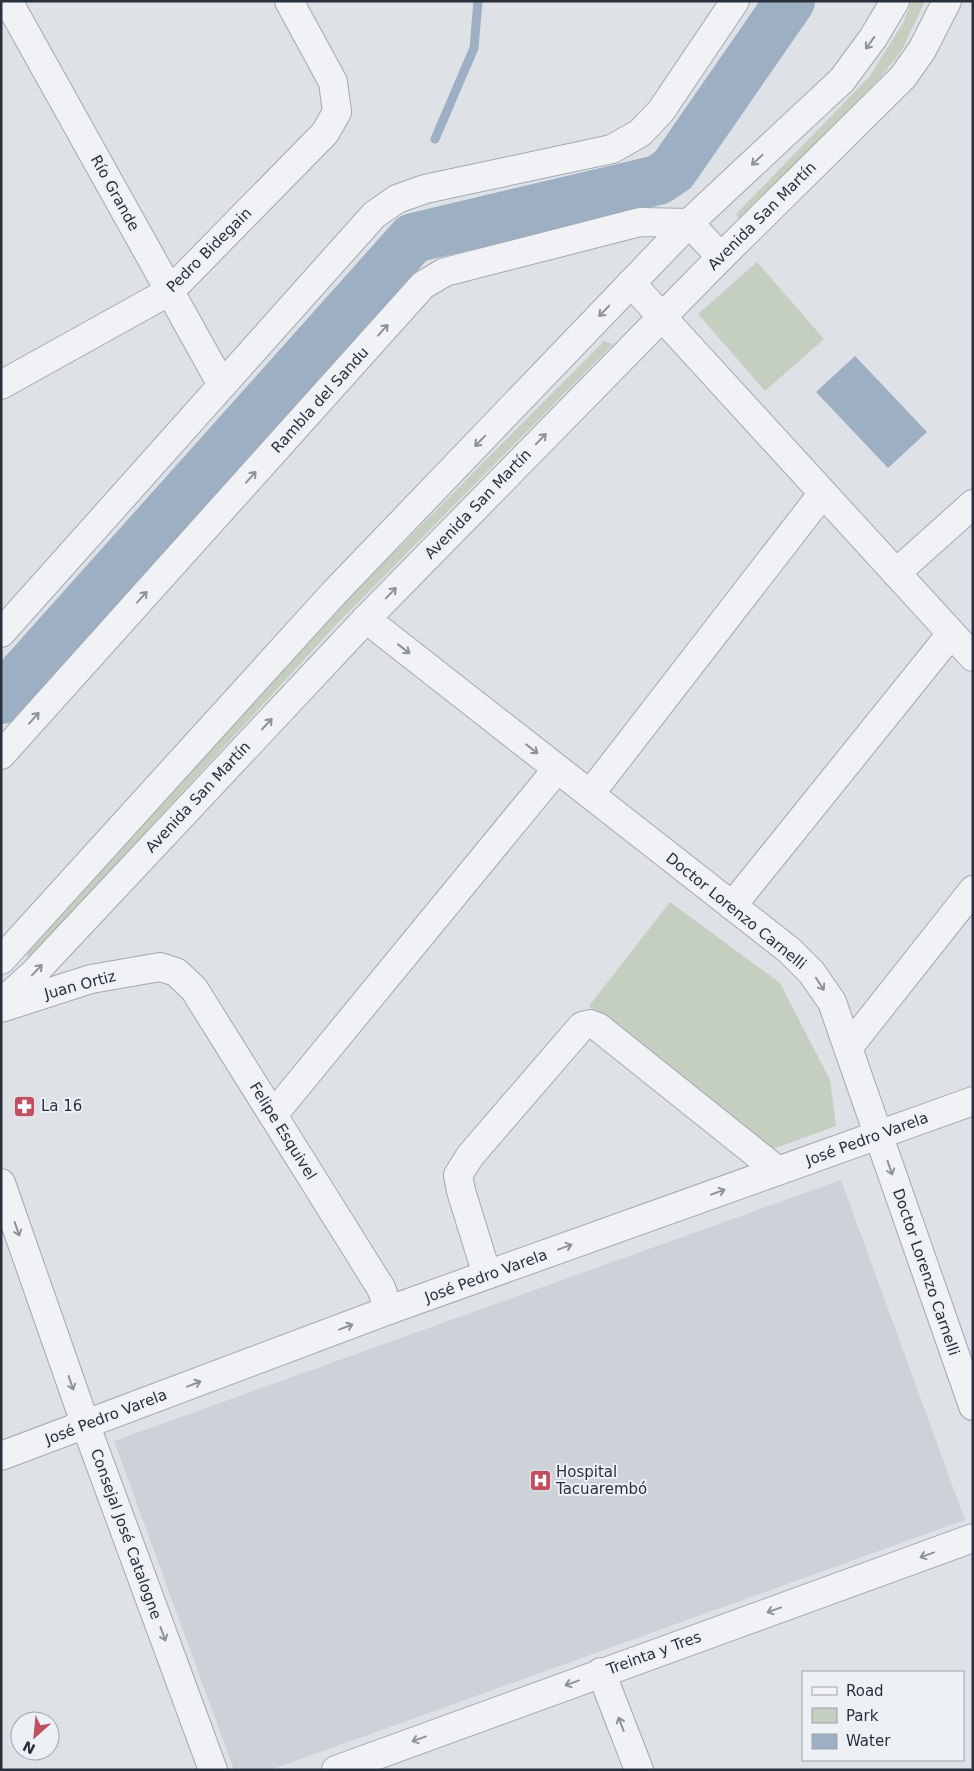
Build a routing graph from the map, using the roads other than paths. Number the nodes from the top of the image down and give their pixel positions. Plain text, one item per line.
1 (8, 1) edge
2 (289, 1) edge
3 (735, 1) edge
4 (894, 1) edge
5 (947, 1) edge
6 (689, 223) junction
7 (721, 257) junction
8 (631, 283) junction
9 (170, 291) junction
10 (662, 316) junction
11 (1, 385) edge
12 (222, 385) junction
13 (823, 493) junction
14 (973, 504) edge
15 (896, 573) junction
16 (366, 619) junction
17 (1, 633) edge
18 (951, 634) junction
19 (973, 657) edge
20 (1, 755) edge
21 (557, 769) junction
22 (590, 794) junction
23 (973, 890) edge
24 (732, 906) junction
25 (1, 960) edge
26 (160, 967) joint
27 (1, 1003) edge
28 (1, 1008) edge
29 (848, 1048) junction
30 (973, 1101) edge
31 (272, 1115) junction
32 (879, 1135) junction
33 (778, 1171) junction
34 (1, 1183) edge
35 (487, 1275) junction
36 (389, 1310) junction
37 (973, 1406) edge
38 (86, 1426) junction
39 (1, 1456) edge
40 (973, 1538) edge
41 (601, 1672) junction
42 (213, 1770) edge
43 (336, 1770) edge
44 (639, 1770) edge

1 - 9 street, Río Grande
2 - 9 street, Pedro Bidegain
3 - 12 street
4 -> 6 street
5 - 7 street, Avenida San Martín
6 - 7 street
6 - 8 street
20 -> 6 street, Rambla del Sandu
7 - 10 street, Avenida San Martín
8 - 10 street
8 -> 25 street
9 - 11 street, Pedro Bidegain
9 - 12 street, Río Grande
10 - 13 street
16 -> 10 street, Avenida San Martín
12 - 17 street
13 - 15 street
13 - 22 street
14 - 15 street
15 - 18 street
16 -> 21 street, Doctor Lorenzo Carnelli
27 -> 16 street, Avenida San Martín
18 - 19 street
18 - 24 street
21 - 22 street, Doctor Lorenzo Carnelli
21 - 31 street
22 - 24 street, Doctor Lorenzo Carnelli
23 - 29 street
24 -> 29 street, Doctor Lorenzo Carnelli
26 - 28 street, Juan Ortiz
26 - 31 street, Felipe Esquivel
29 - 32 street, Doctor Lorenzo Carnelli
30 - 32 street, José Pedro Varela
31 - 36 street, Felipe Esquivel
32 - 33 street, José Pedro Varela
32 -> 37 street, Doctor Lorenzo Carnelli
35 -> 33 street, José Pedro Varela
33 - 35 street
34 -> 38 street, Consejal José Catalogne
35 - 36 street, José Pedro Varela
38 -> 36 street, José Pedro Varela
38 - 39 street, José Pedro Varela
38 -> 42 street, Consejal José Catalogne
40 -> 41 street, Treinta y Tres
41 -> 43 street, Treinta y Tres
44 -> 41 street

